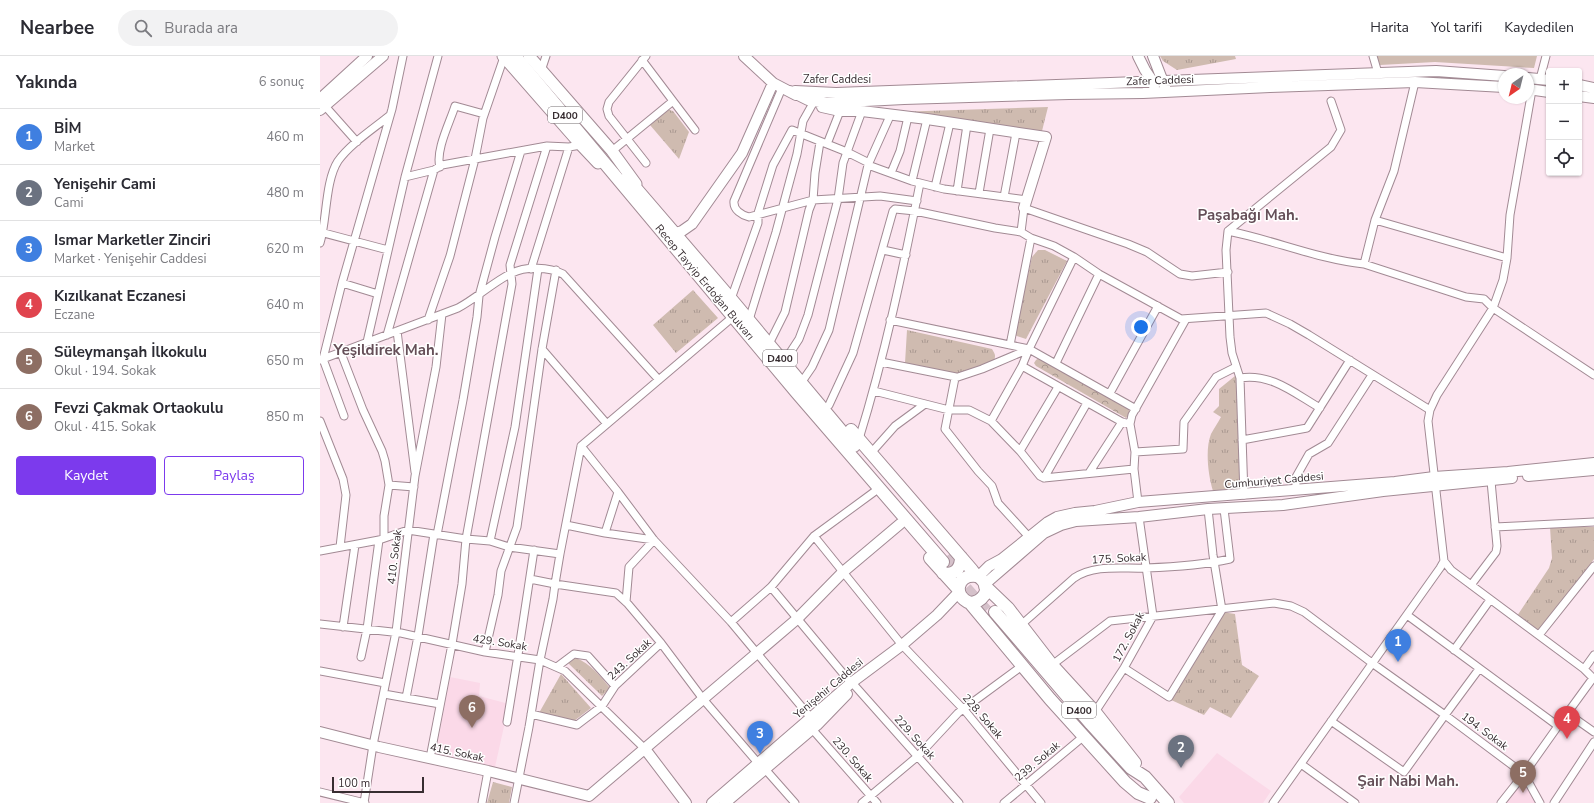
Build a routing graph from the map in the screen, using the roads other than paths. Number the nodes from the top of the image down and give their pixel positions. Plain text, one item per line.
1 (367, 56) edge
2 (384, 56) edge
3 (403, 56) edge
4 (438, 56) edge
5 (507, 56) edge
6 (525, 56) edge
7 (529, 56) edge
8 (546, 56) edge
9 (744, 56) edge
10 (1138, 56) edge
11 (1153, 56) edge
12 (1373, 56) edge
13 (1546, 56) edge
14 (644, 58) edge
15 (541, 71) junction
16 (1378, 73) junction
17 (1498, 76) edge
18 (1534, 78) edge
19 (1544, 79) edge
20 (1158, 81) junction
21 (1415, 82) junction
22 (772, 83) junction
23 (1582, 86) edge
24 (1498, 87) edge
25 (1594, 88) edge
26 (786, 89) junction
27 (1534, 90) edge
28 (1167, 92) junction
29 (1546, 92) edge
30 (1155, 93) junction
31 (1582, 96) edge
32 (1594, 98) edge
33 (673, 101) junction
34 (1331, 101) dead end
35 (1528, 104) edge
36 (322, 105) edge
37 (812, 105) junction
38 (840, 111) junction
39 (862, 111) junction
40 (484, 114) junction
41 (389, 116) junction
42 (890, 116) junction
43 (908, 117) junction
44 (927, 119) junction
45 (950, 122) junction
46 (967, 125) junction
47 (990, 129) junction
48 (694, 130) dead end
49 (1016, 132) junction
50 (800, 133) junction
51 (627, 139) junction
52 (357, 142) junction
53 (824, 143) junction
54 (581, 145) junction
55 (547, 146) junction
56 (569, 147) junction
57 (521, 151) junction
58 (847, 152) junction
59 (612, 156) junction
60 (475, 159) junction
61 (646, 163) dead end
62 (868, 165) junction
63 (437, 168) junction
64 (891, 173) junction
65 (405, 177) junction
66 (912, 181) junction
67 (920, 183) junction
68 (935, 187) junction
69 (957, 191) junction
70 (979, 193) junction
71 (861, 196) junction
72 (1004, 197) junction
73 (838, 199) junction
74 (813, 200) junction
75 (917, 201) junction
76 (644, 203) junction
77 (1026, 204) junction
78 (782, 209) junction
79 (915, 211) junction
80 (758, 215) junction
81 (1375, 220) junction
82 (1228, 231) junction
83 (322, 232) edge
84 (1021, 232) junction
85 (675, 233) junction
86 (1031, 238) junction
87 (353, 242) junction
88 (320, 243) edge
89 (388, 250) junction
90 (883, 250) junction
91 (906, 255) junction
92 (1074, 257) junction
93 (1508, 258) junction
94 (1364, 264) junction
95 (534, 269) junction
96 (556, 270) junction
97 (1228, 272) junction
98 (511, 273) junction
99 (1099, 274) junction
100 (342, 283) junction
101 (378, 294) junction
102 (479, 296) junction
103 (731, 298) junction
104 (1158, 306) junction
105 (1494, 308) junction
106 (442, 314) junction
107 (1230, 315) junction
108 (734, 316) junction
109 (1186, 319) junction
110 (428, 320) junction
111 (749, 320) junction
112 (890, 320) junction
113 (397, 331) junction
114 (387, 335) junction
115 (367, 342) junction
116 (769, 344) junction
117 (1010, 345) junction
118 (542, 349) junction
119 (1029, 349) junction
120 (340, 353) junction
121 (321, 360) edge
122 (1350, 360) junction
123 (784, 362) junction
124 (881, 362) junction
125 (1056, 363) junction
126 (1022, 366) junction
127 (1236, 367) junction
128 (1372, 375) junction
129 (1594, 375) edge
130 (956, 378) junction
131 (1240, 378) junction
132 (659, 380) junction
133 (1058, 387) junction
134 (802, 389) junction
135 (874, 391) junction
136 (1110, 393) junction
137 (1087, 403) junction
138 (925, 404) junction
139 (829, 405) junction
140 (1320, 408) junction
141 (1136, 409) junction
142 (949, 410) junction
143 (1430, 410) junction
144 (344, 416) dead end
145 (320, 421) edge
146 (991, 421) junction
147 (1122, 422) junction
148 (607, 424) junction
149 (1130, 424) junction
150 (859, 439) junction
151 (1242, 440) junction
152 (581, 446) junction
153 (1020, 451) junction
154 (1135, 452) junction
155 (871, 454) junction
156 (1594, 463) edge
157 (1134, 469) junction
158 (1594, 470) edge
159 (1089, 473) junction
160 (415, 476) junction
161 (1044, 478) junction
162 (1435, 481) junction
163 (1491, 481) junction
164 (389, 485) junction
165 (414, 487) junction
166 (1296, 490) junction
167 (618, 492) junction
168 (874, 492) junction
169 (1244, 494) junction
170 (1138, 502) junction
171 (1208, 509) junction
172 (1224, 509) junction
173 (1140, 517) junction
174 (1594, 522) edge
175 (566, 524) junction
176 (900, 524) junction
177 (1495, 527) junction
178 (408, 530) junction
179 (605, 533) junction
180 (436, 534) junction
181 (814, 536) junction
182 (1029, 537) junction
183 (381, 539) junction
184 (466, 539) junction
185 (490, 540) junction
186 (654, 540) junction
187 (355, 545) junction
188 (340, 547) junction
189 (509, 547) junction
190 (534, 550) junction
191 (320, 551) edge
192 (560, 554) junction
193 (960, 558) junction
194 (1444, 561) junction
195 (1214, 563) junction
196 (944, 564) junction
197 (1594, 566) edge
198 (1147, 568) junction
199 (843, 572) junction
200 (530, 579) junction
201 (981, 581) junction
202 (555, 584) junction
203 (1471, 585) junction
204 (771, 587) junction
205 (959, 591) junction
206 (1490, 600) junction
207 (626, 602) junction
208 (969, 602) junction
209 (1008, 608) junction
210 (1222, 610) junction
211 (1407, 615) junction
212 (1154, 616) junction
213 (991, 617) junction
214 (797, 619) junction
215 (731, 622) junction
216 (320, 624) edge
217 (1021, 625) junction
218 (343, 627) junction
219 (367, 628) junction
220 (396, 632) junction
221 (418, 636) junction
222 (1539, 636) junction
223 (661, 643) junction
224 (452, 644) junction
225 (903, 646) junction
226 (1454, 650) junction
227 (485, 652) junction
228 (757, 653) junction
229 (518, 655) junction
230 (1594, 655) edge
231 (361, 657) dead end
232 (540, 660) junction
233 (1372, 663) junction
234 (1052, 665) junction
235 (558, 666) junction
236 (1022, 666) junction
237 (1124, 668) junction
238 (1479, 668) junction
239 (1584, 669) junction
240 (320, 671) edge
241 (1593, 678) edge
242 (385, 684) junction
243 (853, 685) junction
244 (615, 686) junction
245 (384, 694) junction
246 (406, 698) junction
247 (703, 699) junction
248 (440, 704) junction
249 (602, 706) junction
250 (963, 710) junction
251 (1095, 712) junction
252 (1567, 713) junction
253 (531, 714) junction
254 (1445, 715) junction
255 (811, 718) junction
256 (1331, 721) junction
257 (507, 722) dead end
258 (1558, 726) junction
259 (812, 729) junction
260 (320, 732) edge
261 (1594, 732) edge
262 (1084, 736) junction
263 (1594, 742) edge
264 (373, 745) junction
265 (645, 749) junction
266 (918, 756) junction
267 (430, 758) junction
268 (1301, 764) junction
269 (762, 766) junction
270 (488, 770) junction
271 (1524, 774) junction
272 (1145, 777) junction
273 (518, 778) junction
274 (1025, 785) junction
275 (320, 792) edge
276 (871, 796) junction
277 (592, 800) edge
278 (1149, 801) edge
279 (364, 803) edge
280 (482, 803) edge
281 (514, 803) edge
282 (686, 803) edge
283 (712, 803) edge
284 (725, 803) edge
285 (795, 803) edge
286 (862, 803) edge
287 (877, 803) edge
288 (960, 803) edge
289 (1004, 803) edge
290 (1041, 803) edge
291 (1168, 803) edge
292 (1273, 803) edge
293 (1355, 803) edge
294 (1501, 803) edge
295 (1540, 803) edge
296 (1554, 803) edge

1 - 36 main road
2 - 36 main road
3 - 41 street
4 - 65 street
5 - 40 street
5 - 54 main road
5 - 76 highway, Recep Tayyip Erdoğan Bulvarı / D400
6 - 59 highway, Recep Tayyip Erdoğan Bulvarı / D400
7 - 15 main road
8 - 15 street
9 - 22 main road
10 - 20 main road
11 - 20 main road
12 - 16 street
13 - 19 street
14 - 33 street
14 - 51 street
15 - 59 main road
16 - 17 main road, Zafer Caddesi
16 - 20 main road, Zafer Caddesi
18 - 19 main road
20 - 26 main road, Zafer Caddesi
20 - 28 main road
20 - 30 main road
21 - 24 main road, Zafer Caddesi
21 - 28 main road, Zafer Caddesi
21 - 81 street
22 - 26 main road
22 - 85 main road
23 - 25 main road
26 - 30 main road, Zafer Caddesi
26 - 37 main road
26 - 80 street
27 - 29 main road
28 - 30 main road, Zafer Caddesi
31 - 32 main road
33 - 48 street
33 - 51 street
34 - 82 street
35 - 93 street
36 - 52 street
37 - 38 main road
37 - 50 street
38 - 39 main road
38 - 53 street
39 - 42 main road
39 - 58 street
40 - 60 street
40 - 63 street
41 - 52 street
41 - 87 street
42 - 43 main road
42 - 62 street
43 - 44 main road
43 - 64 street
44 - 45 main road
44 - 66 street
45 - 46 main road
45 - 68 street
46 - 47 main road
46 - 69 street
47 - 49 main road
47 - 70 street
49 - 72 street
49 - 77 main road
50 - 53 street
50 - 78 street
50 - 80 street
51 - 59 street
51 - 61 street
52 - 83 street
53 - 58 street
53 - 74 street
54 - 56 street
54 - 76 main road
55 - 56 street
55 - 57 street
55 - 98 street
56 - 95 street
57 - 60 street
57 - 102 street
58 - 62 street
58 - 73 street
59 - 76 highway, Recep Tayyip Erdoğan Bulvarı / D400
60 - 63 street
60 - 110 street
62 - 64 street
62 - 71 street
63 - 65 street
63 - 114 street
64 - 66 street
65 - 89 street
66 - 67 street
67 - 68 street
67 - 75 street
68 - 69 street
69 - 70 street
70 - 72 street
71 - 73 street
71 - 75 street
71 - 134 street
72 - 77 street
73 - 74 street
73 - 123 street
74 - 78 street
74 - 116 street
75 - 79 street
76 - 85 highway, Recep Tayyip Erdoğan Bulvarı / D400
76 - 108 highway, Recep Tayyip Erdoğan Bulvarı / D400
77 - 84 street
77 - 97 street
78 - 80 street
78 - 111 street
79 - 84 street
79 - 90 street
79 - 91 street
80 - 103 street
81 - 93 street
81 - 94 street
82 - 94 street
82 - 97 street
83 - 87 street
83 - 88 street
84 - 86 street
85 - 103 highway, Recep Tayyip Erdoğan Bulvarı / D400
86 - 92 street
86 - 117 street
87 - 89 street
87 - 100 street
89 - 101 street
90 - 91 street
90 - 139 street
91 - 112 street
92 - 99 street
92 - 119 street
93 - 105 street
94 - 105 street
95 - 96 street
95 - 98 street
95 - 185 street
96 - 118 street
96 - 132 street
97 - 107 street
98 - 102 street
98 - 184 street
99 - 104 street
99 - 125 street
100 - 101 street
100 - 121 street
101 - 115 street
102 - 106 street
102 - 180 street
103 - 111 highway, Recep Tayyip Erdoğan Bulvarı / D400
104 - 109 street
104 - 136 street
105 - 129 street
105 - 143 street
106 - 110 street
106 - 160 street, 410. Sokak
107 - 109 street
107 - 122 street
107 - 127 street
108 - 132 street
108 - 134 highway, Recep Tayyip Erdoğan Bulvarı / D400
109 - 141 street
110 - 113 street
111 - 116 highway, Recep Tayyip Erdoğan Bulvarı / D400
112 - 117 street
112 - 124 street
113 - 114 street
113 - 160 street
114 - 115 street
115 - 120 street
116 - 123 highway, Recep Tayyip Erdoğan Bulvarı / D400
117 - 119 street
118 - 148 street
118 - 189 street
119 - 125 street
119 - 126 street
119 - 130 street
120 - 121 street
120 - 164 street
121 - 144 street
122 - 128 street
122 - 140 street
123 - 134 highway, Recep Tayyip Erdoğan Bulvarı / D400
124 - 130 street
124 - 135 street
125 - 136 street
126 - 133 street
126 - 146 street
127 - 131 street
127 - 154 street
128 - 143 street
128 - 166 street
130 - 142 street
131 - 140 street
131 - 151 street
132 - 148 street
133 - 137 street
133 - 153 street
134 - 139 highway
134 - 168 highway
134 - 196 highway, Recep Tayyip Erdoğan Bulvarı / D400
135 - 138 street
135 - 150 street
136 - 141 street
137 - 147 street
137 - 161 street
138 - 142 street
138 - 155 street
139 - 150 highway
140 - 151 street
141 - 149 street
142 - 146 street
142 - 182 street
143 - 162 street
145 - 188 street
146 - 153 street
147 - 149 street
147 - 159 street
148 - 152 street
149 - 154 street
150 - 155 highway
151 - 169 street
152 - 167 street
152 - 175 street
153 - 161 street
154 - 157 street
155 - 193 highway
156 - 162 main road, Cumhuriyet Caddesi
157 - 159 street
157 - 170 street
158 - 163 main road, Cumhuriyet Caddesi
159 - 161 street
160 - 165 street, 410. Sokak
162 - 163 main road, Cumhuriyet Caddesi
162 - 166 main road, Cumhuriyet Caddesi
162 - 172 main road, Cumhuriyet Caddesi
162 - 194 street
163 - 177 street
164 - 165 street
164 - 183 street
165 - 178 street, 410. Sokak
166 - 169 main road, Cumhuriyet Caddesi
167 - 179 street
167 - 186 street
168 - 176 highway
168 - 181 street
169 - 170 main road, Cumhuriyet Caddesi
170 - 182 main road, Cumhuriyet Caddesi
171 - 172 main road, Cumhuriyet Caddesi
171 - 173 main road, Cumhuriyet Caddesi
171 - 195 street
172 - 195 street
173 - 198 street, 172. Sokak
173 - 201 main road, Cumhuriyet Caddesi
174 - 177 street
175 - 179 street
175 - 192 street
176 - 196 highway
176 - 199 main road
177 - 203 street
178 - 180 street
178 - 183 street
178 - 220 street, 410. Sokak
179 - 186 street
180 - 184 street
180 - 221 street
181 - 199 street, 228. Sokak
181 - 204 street
182 - 201 main road, Cumhuriyet Caddesi
183 - 187 street
183 - 219 street
184 - 185 street
184 - 224 street
185 - 189 street
186 - 207 street
186 - 215 street
187 - 188 street
187 - 218 street
188 - 191 street
189 - 190 street
189 - 227 street
190 - 192 street
190 - 200 street
192 - 202 street
193 - 196 highway
193 - 201 highway
194 - 203 street
194 - 211 street
195 - 198 street, 175. Sokak
195 - 210 street
196 - 205 highway
197 - 222 street
198 - 212 street, 172. Sokak
198 - 217 street, 175. Sokak
199 - 214 main road
199 - 225 street, 228. Sokak
200 - 202 street
200 - 229 street
201 - 205 highway
201 - 208 highway
201 - 209 highway
202 - 207 street
202 - 232 street
203 - 206 street
204 - 214 street, 229. Sokak
204 - 215 street
205 - 208 highway
205 - 225 main road, Yenişehir Caddesi
206 - 222 street
206 - 226 street
207 - 223 street
208 - 213 highway
208 - 225 main road, Yenişehir Caddesi
209 - 213 highway
209 - 217 highway
210 - 212 street, 194. Sokak
210 - 233 street, 194. Sokak
210 - 237 street
211 - 226 street
211 - 233 street
212 - 234 street, 194. Sokak
212 - 237 street, 172. Sokak
213 - 236 highway
213 - 272 highway, D400
213 - 278 highway, D400
214 - 228 main road
214 - 243 street, 229. Sokak
215 - 228 street
216 - 218 street, 429. Sokak
217 - 234 highway
218 - 219 street, 429. Sokak
219 - 220 street, 429. Sokak
219 - 231 street
220 - 221 street, 429. Sokak
220 - 242 street, 410. Sokak
221 - 224 street, 429. Sokak
221 - 246 street
222 - 239 street
223 - 244 street, 243. Sokak
223 - 247 street
224 - 227 street, 429. Sokak
224 - 248 street
225 - 243 main road, Yenişehir Caddesi
225 - 250 street, 228. Sokak
226 - 238 street
227 - 229 street, 429. Sokak
228 - 247 main road
228 - 255 street
229 - 232 street, 429. Sokak
229 - 257 street
230 - 239 street
232 - 235 street, 429. Sokak
232 - 253 street
233 - 254 street, 194. Sokak
233 - 256 street
234 - 251 highway
235 - 244 street
235 - 249 street, 429. Sokak
236 - 250 street
236 - 262 highway
237 - 251 street, 172. Sokak
238 - 254 street
238 - 258 street
239 - 241 street
240 - 242 street
241 - 252 street
242 - 245 street, 410. Sokak
243 - 255 main road, Yenişehir Caddesi
243 - 259 main road, Yenişehir Caddesi
243 - 266 street, 229. Sokak
244 - 249 street, 243. Sokak
245 - 246 street
245 - 264 street, 410. Sokak
246 - 248 street
247 - 265 main road
247 - 269 street
248 - 267 street
249 - 253 street, 243. Sokak
249 - 265 street, 429. Sokak
250 - 266 street
250 - 274 street, 228. Sokak
251 - 272 highway
252 - 258 street
252 - 261 street
253 - 273 street
254 - 256 street
254 - 271 street, 194. Sokak
255 - 269 main road, Yenişehir Caddesi
256 - 268 street
258 - 271 street
259 - 269 main road, Yenişehir Caddesi
259 - 276 street, 230. Sokak
260 - 264 main road, 415. Sokak
262 - 274 street, 239. Sokak
262 - 278 highway
263 - 296 street
264 - 267 main road, 415. Sokak
264 - 279 street, 410. Sokak
265 - 277 main road
265 - 282 main road
266 - 276 street
266 - 288 street, 229. Sokak
267 - 270 main road, 415. Sokak
268 - 292 street
268 - 293 street
269 - 283 main road, Yenişehir Caddesi
269 - 284 main road, Yenişehir Caddesi
269 - 285 street
270 - 273 main road, 415. Sokak
270 - 280 street
271 - 294 street
271 - 295 street, 194. Sokak
272 - 291 highway, D400
273 - 277 main road, 415. Sokak
273 - 281 street
274 - 289 street, 239. Sokak
274 - 290 street, 228. Sokak
275 - 279 street
276 - 286 street
276 - 287 street, 230. Sokak

